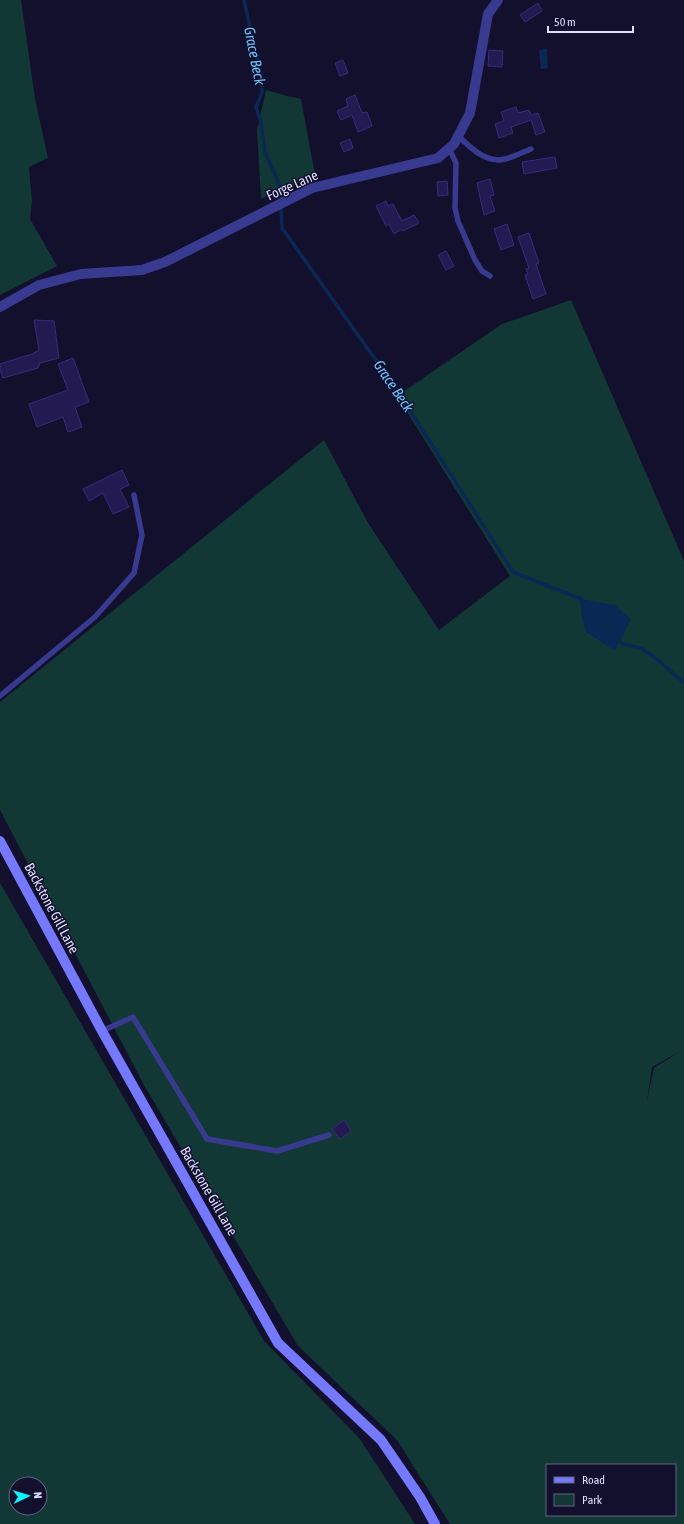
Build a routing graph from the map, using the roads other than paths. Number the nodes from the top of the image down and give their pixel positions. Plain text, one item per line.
1 (498, 0) edge
2 (458, 136) junction
3 (449, 148) junction
4 (531, 148) dead end
5 (490, 276) dead end
6 (0, 307) edge
7 (134, 495) dead end
8 (0, 696) edge
9 (0, 841) edge
10 (102, 1031) junction
11 (329, 1135) dead end
12 (435, 1524) edge

1 - 2 street, Forge Lane
2 - 3 street, Forge Lane
2 - 4 lane
3 - 5 lane
3 - 6 street, Forge Lane
7 - 8 lane
9 - 10 street, Backstone Gill Lane
10 - 11 lane
10 - 12 street, Backstone Gill Lane

